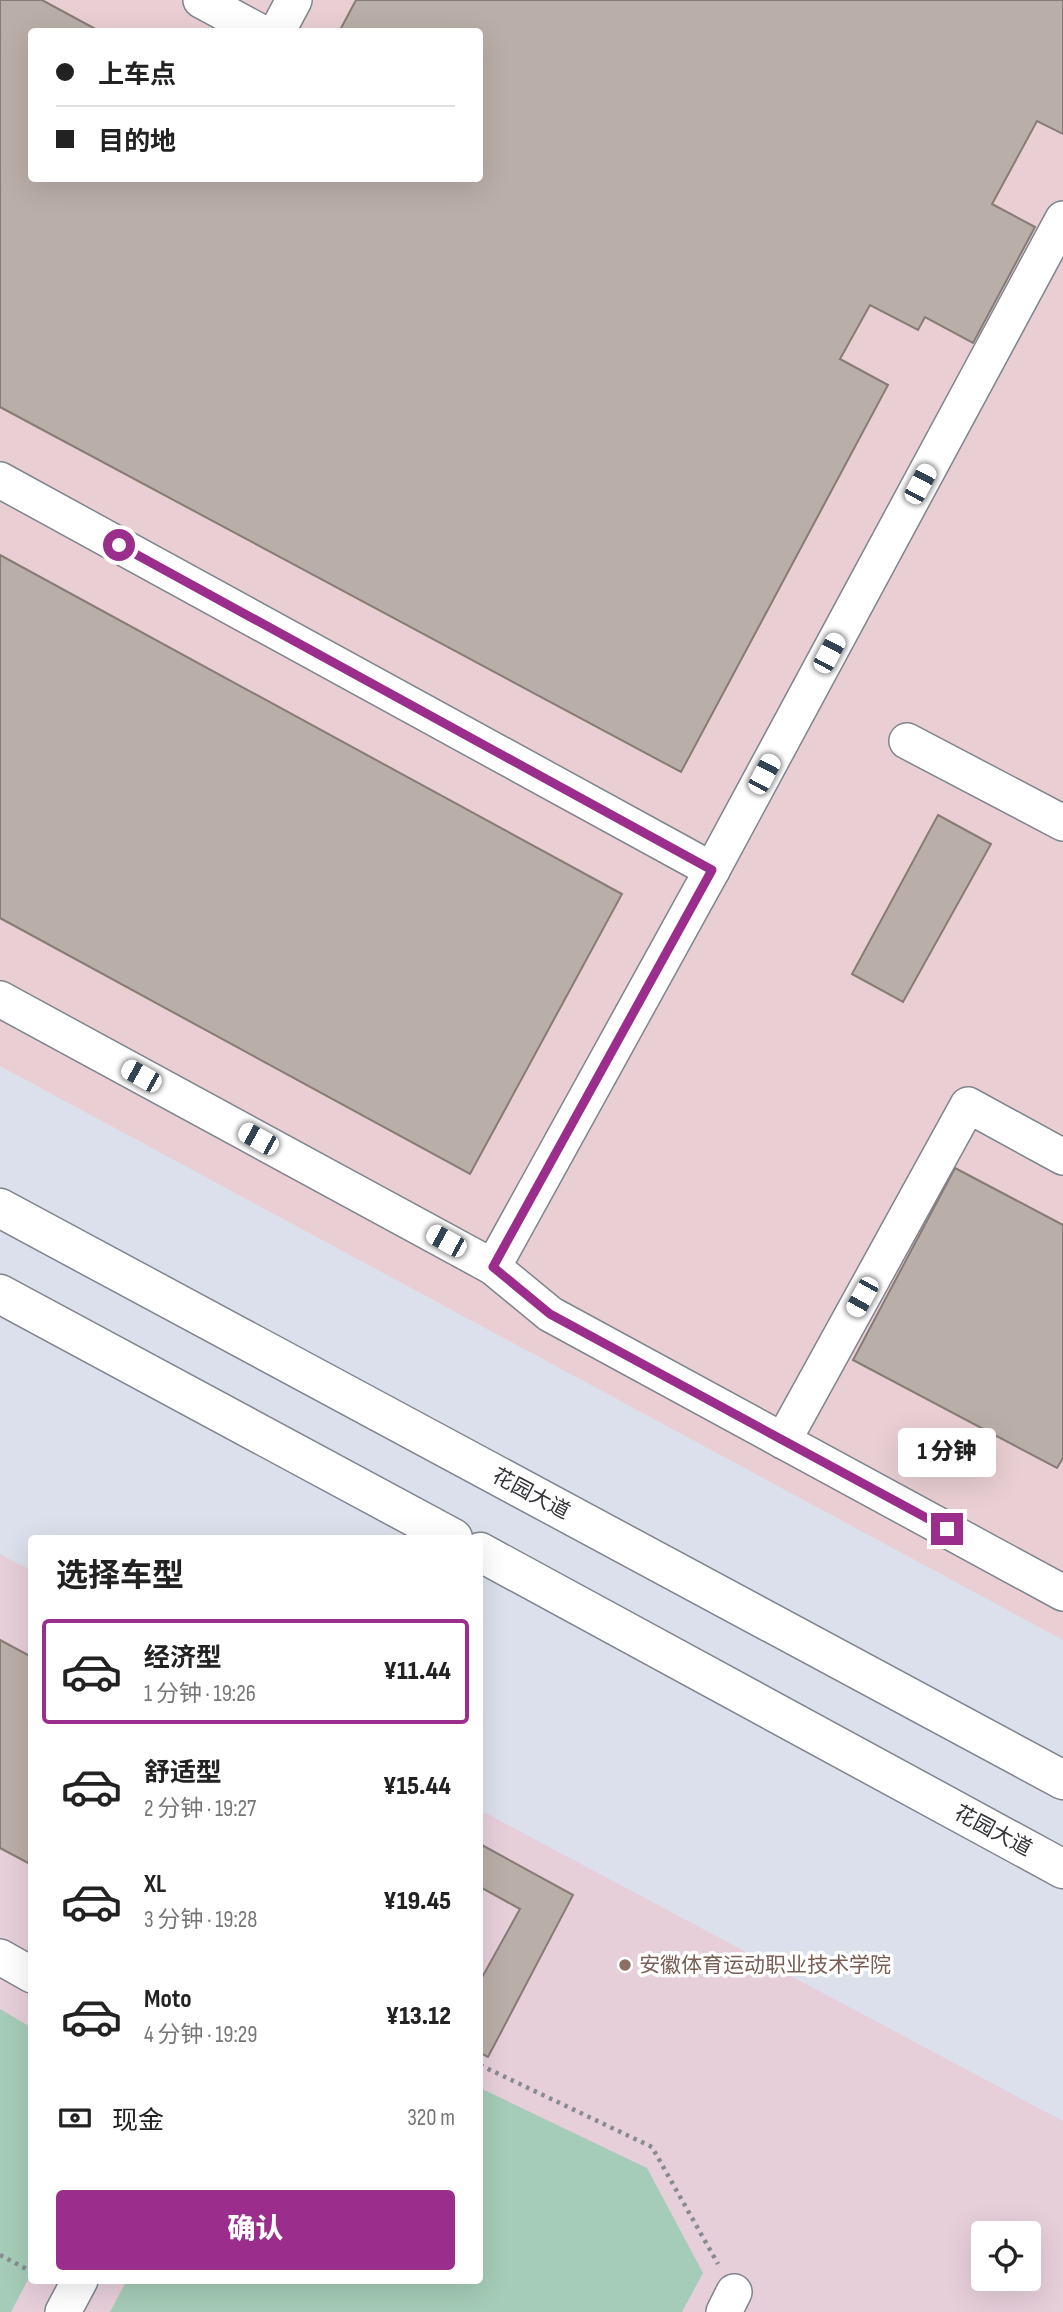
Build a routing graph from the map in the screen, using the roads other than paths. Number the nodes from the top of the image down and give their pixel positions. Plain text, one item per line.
1 (201, 0) edge
2 (294, 0) edge
3 (253, 28) edge
4 (279, 28) edge
5 (1063, 219) edge
6 (0, 480) edge
7 (907, 741) dead end
8 (1063, 823) edge
9 (712, 870) junction
10 (0, 999) edge
11 (1063, 1157) edge
12 (0, 1208) edge
13 (493, 1267) junction
14 (0, 1294) edge
15 (783, 1441) junction
16 (447, 1535) edge
17 (483, 1554) edge
18 (1063, 1592) edge
19 (1063, 1780) edge
20 (1063, 1869) edge
21 (0, 1957) edge
22 (28, 1973) edge
23 (78, 2284) edge
24 (63, 2312) edge

1 - 3 lane
2 - 4 lane
5 - 9 lane
6 - 9 lane
7 - 8 lane
9 - 13 lane
10 - 13 lane
11 - 15 lane
12 - 19 main road, 花园大道
13 - 15 lane
14 - 16 main road
15 - 18 lane
17 - 20 main road, 花园大道
21 - 22 lane
23 - 24 lane

